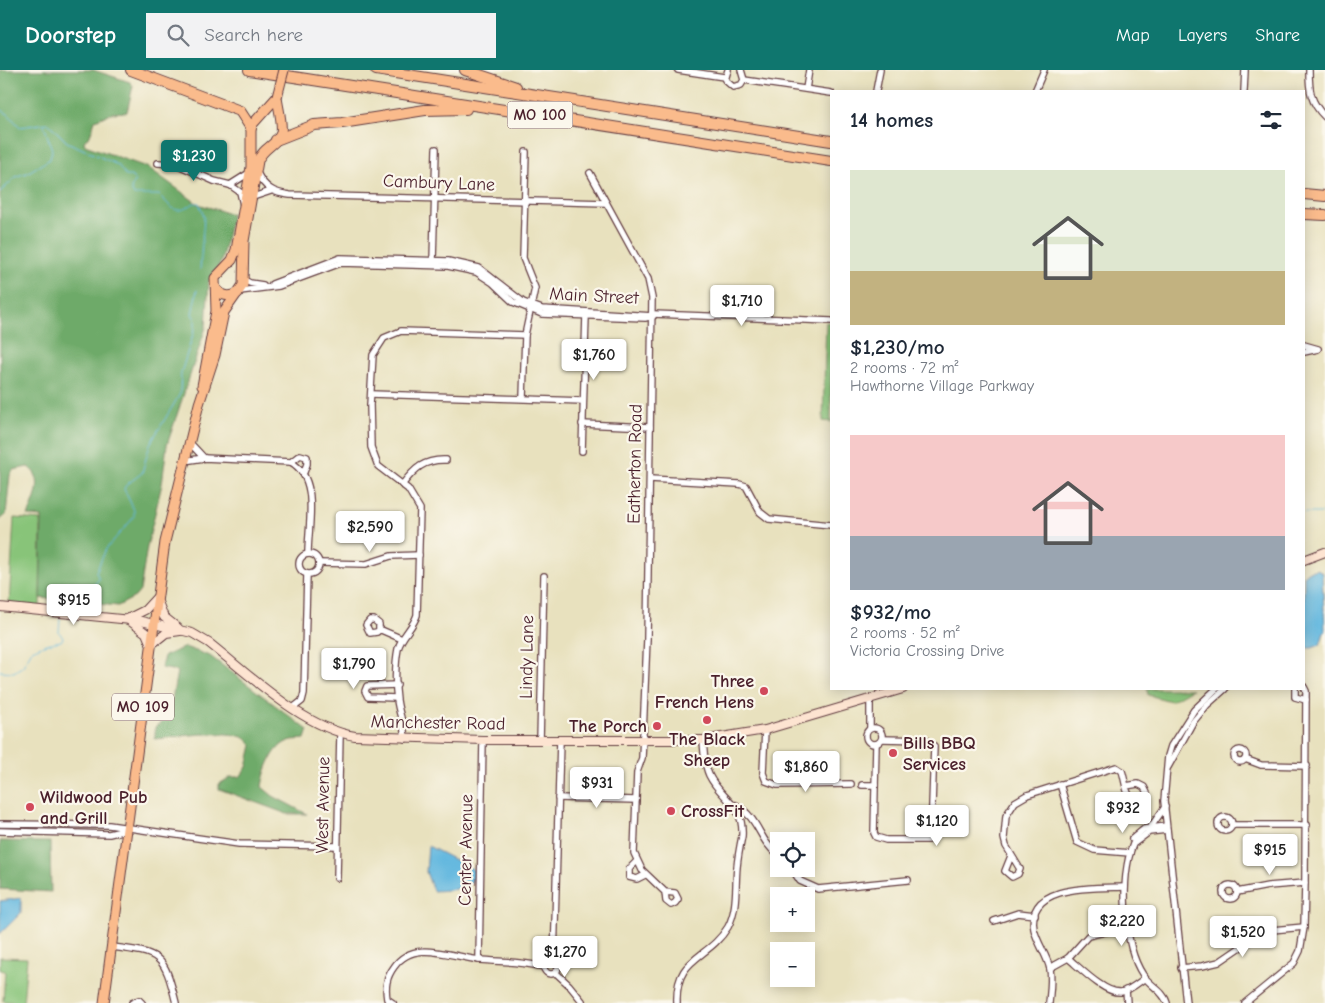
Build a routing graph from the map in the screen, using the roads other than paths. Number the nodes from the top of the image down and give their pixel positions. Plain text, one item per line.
1 (131, 70) edge
2 (249, 70) edge
3 (284, 70) edge
4 (376, 70) edge
5 (465, 70) edge
6 (678, 70) edge
7 (728, 70) edge
8 (741, 70) edge
9 (809, 70) edge
10 (880, 70) edge
11 (1044, 70) edge
12 (1245, 70) edge
13 (1309, 70) edge
14 (724, 77) junction
15 (744, 80) junction
16 (806, 90) junction
17 (876, 90) edge
18 (1035, 90) edge
19 (1244, 90) edge
20 (830, 93) edge
21 (276, 96) junction
22 (545, 96) junction
23 (499, 109) junction
24 (257, 117) junction
25 (1325, 117) edge
26 (281, 126) junction
27 (251, 131) junction
28 (830, 141) edge
29 (274, 142) junction
30 (436, 149) dead end
31 (526, 152) dead end
32 (830, 161) edge
33 (158, 163) dead end
34 (253, 173) junction
35 (590, 174) dead end
36 (230, 185) junction
37 (271, 191) junction
38 (1305, 194) edge
39 (1325, 196) edge
40 (253, 197) junction
41 (435, 198) junction
42 (524, 201) junction
43 (606, 203) junction
44 (243, 205) junction
45 (1305, 214) edge
46 (1325, 215) edge
47 (433, 260) junction
48 (220, 271) junction
49 (242, 278) junction
50 (216, 288) junction
51 (239, 292) junction
52 (531, 307) junction
53 (586, 315) junction
54 (653, 315) junction
55 (830, 321) edge
56 (525, 335) junction
57 (1305, 345) edge
58 (1322, 349) edge
59 (1305, 352) edge
60 (371, 394) junction
61 (522, 398) junction
62 (583, 401) junction
63 (199, 404) junction
64 (582, 424) junction
65 (650, 427) junction
66 (189, 443) junction
67 (582, 451) dead end
68 (204, 458) junction
69 (446, 460) dead end
70 (184, 462) junction
71 (291, 462) junction
72 (304, 472) junction
73 (650, 479) junction
74 (402, 485) junction
75 (830, 525) edge
76 (1325, 552) edge
77 (308, 554) junction
78 (419, 556) junction
79 (1306, 558) edge
80 (319, 563) junction
81 (307, 574) junction
82 (544, 576) dead end
83 (157, 597) junction
84 (0, 608) edge
85 (127, 619) junction
86 (153, 623) junction
87 (379, 629) dead end
88 (182, 630) junction
89 (402, 639) junction
90 (151, 645) junction
91 (397, 684) junction
92 (901, 690) edge
93 (1215, 690) edge
94 (1224, 690) edge
95 (1295, 690) edge
96 (1304, 690) edge
97 (396, 698) junction
98 (870, 700) junction
99 (1306, 700) junction
100 (293, 708) junction
101 (870, 728) junction
102 (765, 730) junction
103 (340, 734) junction
104 (405, 739) junction
105 (882, 739) junction
106 (482, 740) junction
107 (540, 740) junction
108 (560, 740) junction
109 (703, 740) junction
110 (643, 741) junction
111 (876, 744) junction
112 (1245, 759) dead end
113 (1307, 766) junction
114 (1168, 767) junction
115 (851, 784) dead end
116 (1060, 784) junction
117 (862, 785) dead end
118 (875, 785) junction
119 (1126, 786) dead end
120 (558, 798) junction
121 (636, 800) junction
122 (734, 804) junction
123 (1165, 807) junction
124 (0, 824) edge
125 (1232, 825) dead end
126 (1307, 825) junction
127 (1149, 828) junction
128 (1166, 828) junction
129 (128, 829) junction
130 (0, 831) edge
131 (337, 846) junction
132 (770, 847) edge
133 (1128, 854) junction
134 (1011, 856) dead end
135 (636, 862) junction
136 (645, 874) junction
137 (797, 877) edge
138 (337, 878) dead end
139 (908, 880) dead end
140 (1306, 883) junction
141 (1125, 887) junction
142 (665, 892) dead end
143 (1237, 892) dead end
144 (1035, 915) junction
145 (994, 922) dead end
146 (1128, 926) junction
147 (1304, 927) junction
148 (112, 947) junction
149 (1068, 958) junction
150 (479, 960) junction
151 (554, 961) junction
152 (544, 968) junction
153 (1050, 968) junction
154 (1181, 968) junction
155 (556, 973) junction
156 (1145, 978) junction
157 (1126, 990) junction
158 (388, 1002) edge
159 (581, 1002) edge
160 (104, 1003) edge
161 (132, 1003) edge
162 (142, 1003) edge
163 (176, 1003) edge
164 (588, 1003) edge
165 (676, 1003) edge
166 (1049, 1003) edge
167 (1127, 1003) edge
168 (1167, 1003) edge
169 (1186, 1003) edge
170 (1245, 1003) edge

1 - 27 highway
2 - 23 highway, MO 100
3 - 21 main road, MO 109, bridge
4 - 22 highway, MO 100
5 - 22 highway
6 - 14 street
7 - 14 street
8 - 15 street
9 - 16 street
10 - 17 street
11 - 18 street
12 - 19 street
13 - 25 street
14 - 15 street
15 - 16 street
16 - 20 street
21 - 24 main road, MO 109
21 - 26 main road, MO 109
22 - 28 highway, MO 100
23 - 29 highway
23 - 32 highway, MO 100
24 - 26 main road
24 - 27 main road, MO 109
26 - 29 main road, MO 109
27 - 29 main road
27 - 34 main road, MO 109
29 - 34 main road, MO 109
30 - 41 street
31 - 42 street
33 - 36 street
34 - 36 street
34 - 37 street
34 - 40 main road, MO 109
34 - 44 main road, MO 109
35 - 43 street, Eatherton Road
36 - 44 street
37 - 40 street, Cambury Lane
37 - 41 street, Cambury Lane
38 - 39 highway
40 - 49 main road, MO 109
41 - 42 street, Cambury Lane
41 - 47 street
42 - 43 street, Cambury Lane
42 - 52 street
43 - 54 street, Eatherton Road
44 - 48 main road, MO 109
45 - 46 highway
47 - 49 street, Main Street
47 - 52 street, Main Street
48 - 49 main road
48 - 50 main road, MO 109
49 - 51 main road, MO 109
50 - 51 main road
50 - 63 main road, MO 109
51 - 52 street, Main Street
51 - 63 main road, MO 109
52 - 53 street, Main Street
52 - 56 street
53 - 54 street, Main Street
53 - 62 street
54 - 55 street, Main Street
54 - 65 street, Eatherton Road
56 - 60 street
56 - 61 street
57 - 58 street
58 - 59 street
60 - 61 street
60 - 74 street
61 - 62 street
62 - 64 street
63 - 66 main road, MO 109
64 - 65 street
64 - 67 street
65 - 73 street, Eatherton Road
66 - 68 street
66 - 70 main road, MO 109
68 - 70 street
68 - 71 street
69 - 74 street
70 - 83 main road, MO 109
71 - 72 street
71 - 72 street
72 - 77 street
73 - 75 street
73 - 110 street, Eatherton Road
74 - 78 street
76 - 79 street
77 - 80 street
77 - 81 street
78 - 80 street
78 - 89 street
80 - 81 street
81 - 100 street
82 - 107 street, Lindy Lane
83 - 85 street
83 - 86 main road, MO 109
83 - 88 street
84 - 85 street, Manchester Road
85 - 86 street, Manchester Road
85 - 90 street
86 - 88 street, Manchester Road
86 - 90 main road, MO 109
87 - 89 street
88 - 90 street
88 - 100 street, Manchester Road
89 - 91 street
90 - 129 main road, MO 109
91 - 97 street
91 - 97 street
92 - 98 street, Manchester Road
93 - 114 street
94 - 114 street
95 - 99 street
96 - 99 street
97 - 104 street
98 - 101 street
98 - 102 street, Manchester Road
99 - 113 street
100 - 103 street, Manchester Road
101 - 105 street
101 - 111 street
102 - 109 street, Manchester Road
102 - 115 street
103 - 104 street, Manchester Road
103 - 131 street, West Avenue
104 - 106 street, Manchester Road
105 - 111 street
105 - 118 street
106 - 107 street, Manchester Road
106 - 150 street, Center Avenue
107 - 108 street, Manchester Road
108 - 110 street, Manchester Road
108 - 120 street
109 - 110 street, Manchester Road
109 - 122 street
110 - 121 street, Eatherton Road
111 - 118 street
112 - 113 street
113 - 126 street
114 - 123 street
116 - 119 street
116 - 133 street
116 - 134 street
117 - 118 street
120 - 121 street
120 - 151 street
121 - 135 street, Eatherton Road
122 - 132 street
122 - 165 street
123 - 127 street
123 - 128 street
124 - 129 street
125 - 126 street
126 - 140 street
127 - 128 street
127 - 133 street
128 - 133 street
128 - 154 street
129 - 130 street
129 - 131 street
129 - 148 main road, MO 109
131 - 138 street, West Avenue
133 - 141 street
135 - 136 street
135 - 136 street, Eatherton Road
136 - 142 street
137 - 139 street
140 - 143 street
140 - 147 street
141 - 144 street
141 - 146 street
144 - 145 street
144 - 153 street
146 - 149 street
146 - 156 street
147 - 154 street
147 - 170 street
148 - 160 main road, MO 109
148 - 163 street
149 - 153 street
149 - 157 street
150 - 152 street
150 - 158 street
151 - 152 street
151 - 155 street
152 - 155 street
153 - 166 street
154 - 169 street
155 - 159 street
156 - 157 street
156 - 168 street
157 - 167 street
159 - 164 street
161 - 162 street

